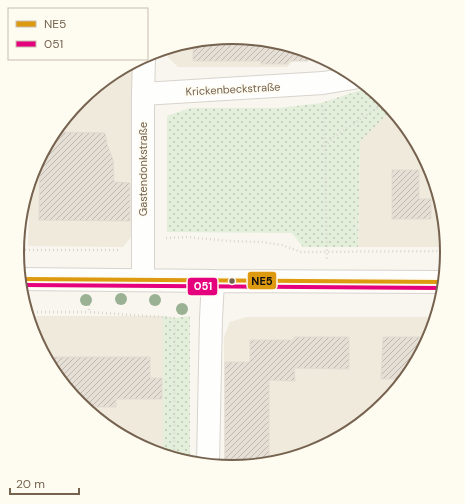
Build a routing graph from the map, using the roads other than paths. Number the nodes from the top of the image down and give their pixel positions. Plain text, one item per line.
1 (144, 63) edge
2 (329, 67) edge
3 (348, 79) edge
4 (323, 83) junction
5 (143, 94) junction
6 (26, 279) edge
7 (143, 280) junction
8 (213, 281) junction
9 (439, 282) edge
10 (208, 459) edge

1 - 5 street, Gastendonkstraße
2 - 4 street
3 - 4 street, Krickenbeckstraße
4 - 5 street, Krickenbeckstraße
5 - 7 street, Gastendonkstraße
6 - 7 street
7 - 8 street
8 - 9 street
8 - 10 street

